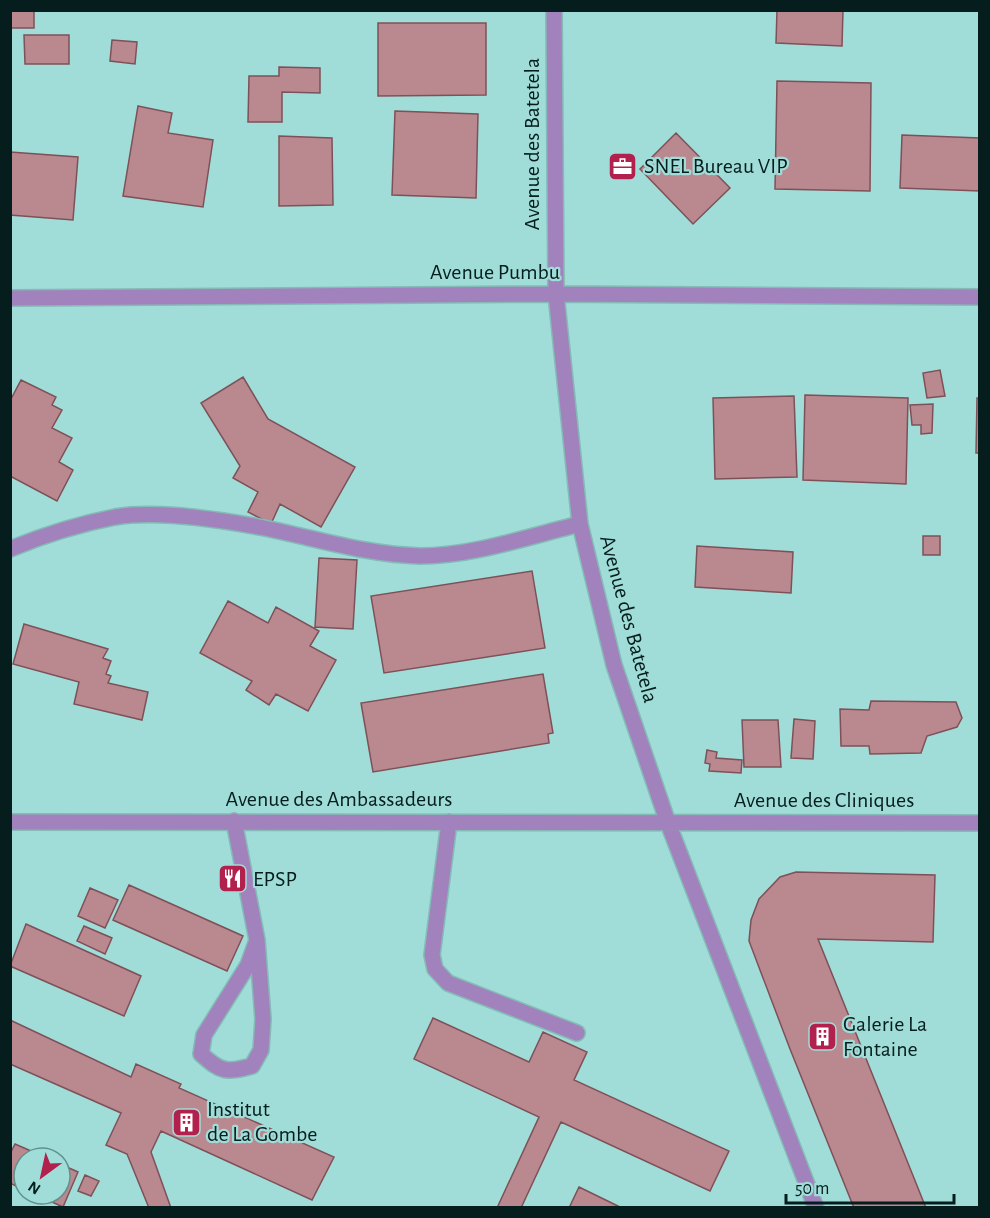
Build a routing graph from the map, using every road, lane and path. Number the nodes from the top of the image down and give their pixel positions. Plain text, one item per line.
1 (554, 10) edge
2 (556, 294) junction
3 (980, 297) edge
4 (10, 298) edge
5 (580, 524) junction
6 (10, 549) edge
7 (234, 821) junction
8 (10, 822) edge
9 (449, 822) junction
10 (668, 823) junction
11 (980, 823) edge
12 (257, 940) junction
13 (577, 1033) dead end
14 (816, 1208) edge

1 - 2 street, Avenue des Batetela
2 - 3 street, Avenue Pumbu
2 - 4 street, Avenue Pumbu
2 - 5 street, Avenue des Batetela
5 - 6 street
5 - 10 street, Avenue des Batetela
7 - 8 street, Avenue des Ambassadeurs
7 - 9 street, Avenue des Ambassadeurs
7 - 12 street
9 - 10 street, Avenue des Ambassadeurs
9 - 13 street
10 - 11 street, Avenue des Cliniques
10 - 14 street, Avenue des Batetela
12 - 12 street

